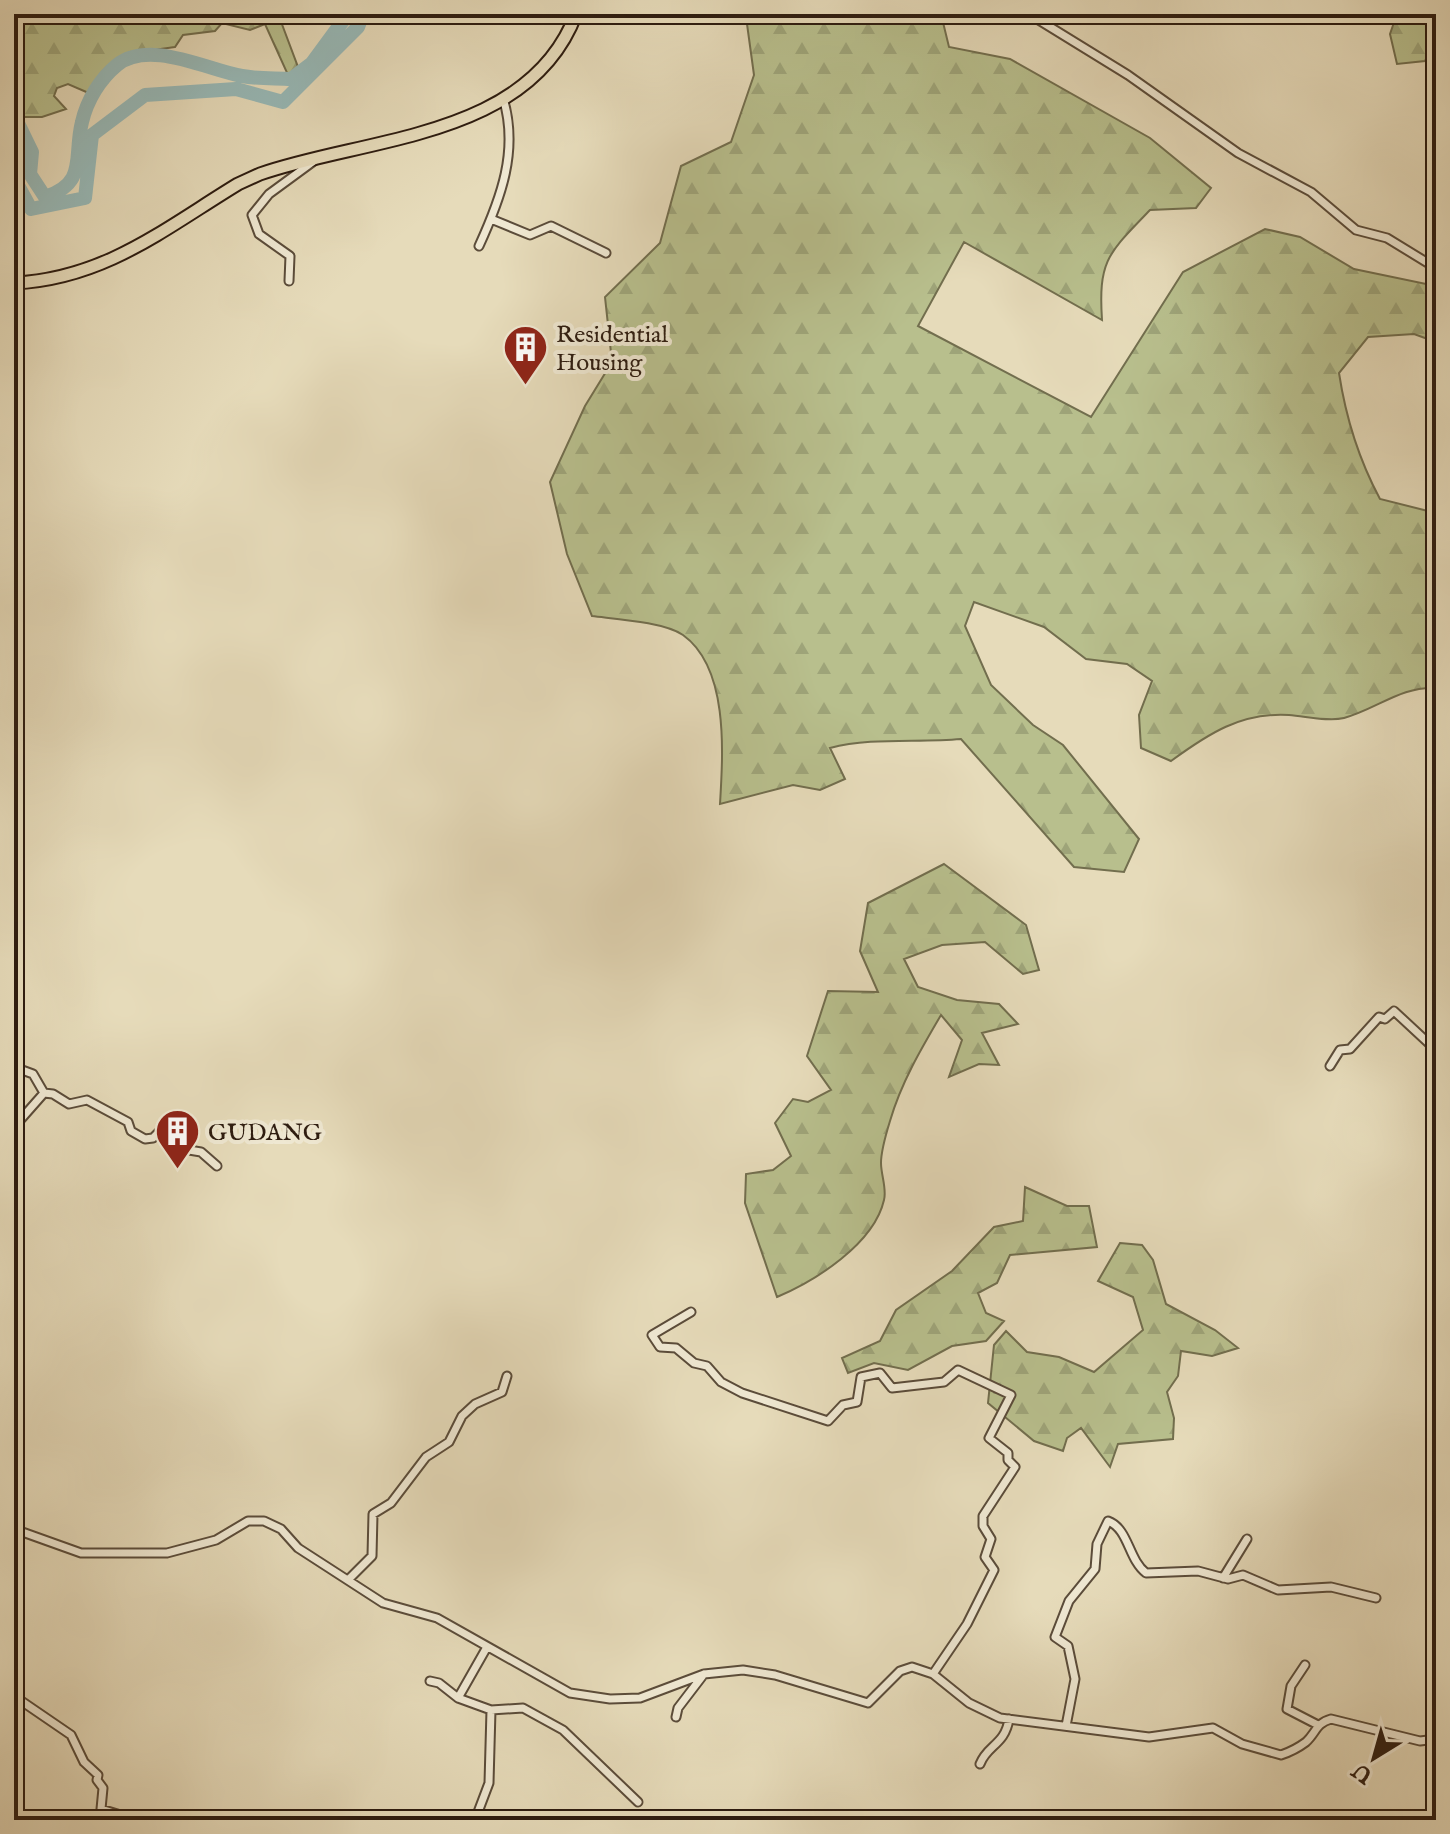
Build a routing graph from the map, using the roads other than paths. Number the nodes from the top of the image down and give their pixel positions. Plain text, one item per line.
1 (576, 14) edge
2 (1029, 14) edge
3 (503, 98) junction
4 (316, 159) junction
5 (491, 219) junction
6 (479, 246) dead end
7 (606, 253) dead end
8 (1436, 268) edge
9 (289, 281) dead end
10 (14, 283) edge
11 (1436, 1050) edge
12 (1330, 1066) dead end
13 (14, 1067) edge
14 (44, 1093) junction
15 (14, 1127) edge
16 (217, 1166) dead end
17 (691, 1312) dead end
18 (507, 1376) dead end
19 (14, 1529) edge
20 (1247, 1539) dead end
21 (1223, 1578) junction
22 (348, 1580) junction
23 (1376, 1598) dead end
24 (487, 1647) junction
25 (1305, 1665) dead end
26 (704, 1674) junction
27 (933, 1674) junction
28 (430, 1681) dead end
29 (14, 1696) edge
30 (458, 1698) junction
31 (491, 1710) junction
32 (676, 1717) dead end
33 (1009, 1719) junction
34 (1318, 1725) junction
35 (1066, 1726) junction
36 (1436, 1739) edge
37 (980, 1764) dead end
38 (638, 1802) dead end
39 (137, 1820) edge
40 (475, 1820) edge

1 - 3 main road
2 - 8 street
3 - 4 main road
3 - 5 street
4 - 9 street
4 - 10 main road
5 - 6 street
5 - 7 street
11 - 12 street
13 - 14 street
14 - 15 street
14 - 16 street
17 - 27 street
18 - 22 street
19 - 22 street
20 - 21 street
21 - 23 street
21 - 35 street
22 - 24 street
24 - 26 street
24 - 30 street
25 - 34 street
26 - 27 street
26 - 32 street
27 - 33 street
28 - 30 street
29 - 39 street
30 - 31 street
31 - 38 street
31 - 40 street
33 - 35 street
33 - 37 street
34 - 35 street
34 - 36 street

